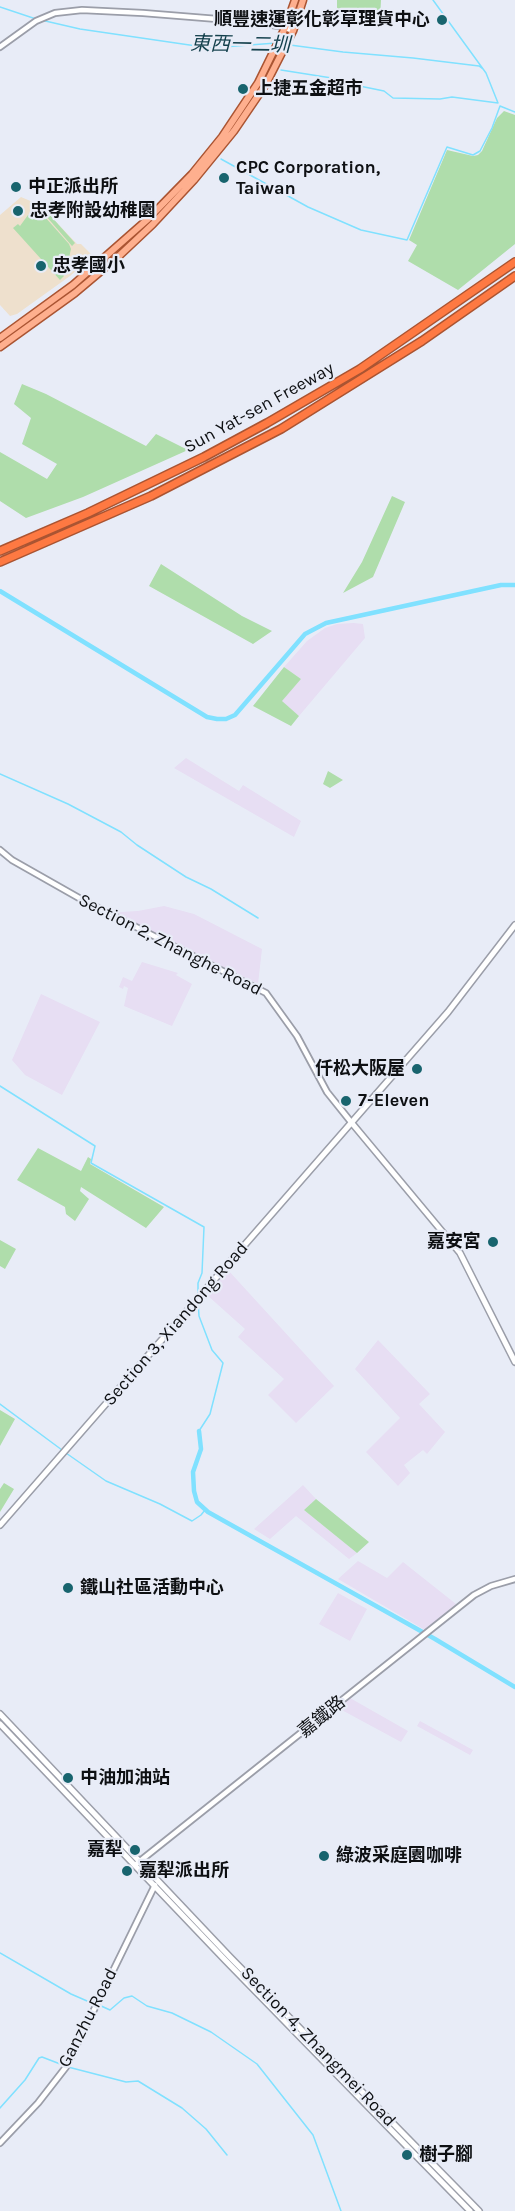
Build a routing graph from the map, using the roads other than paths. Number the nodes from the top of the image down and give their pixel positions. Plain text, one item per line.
1 (295, 0) edge
2 (303, 0) edge
3 (285, 28) junction
4 (293, 31) junction
5 (0, 47) edge
6 (201, 167) junction
7 (515, 262) edge
8 (515, 276) edge
9 (0, 338) edge
10 (0, 347) edge
11 (0, 551) edge
12 (0, 562) edge
13 (0, 850) edge
14 (515, 925) edge
15 (351, 1122) junction
16 (515, 1362) edge
17 (0, 1525) edge
18 (515, 1579) edge
19 (0, 1714) edge
20 (0, 1724) edge
21 (137, 1863) junction
22 (156, 1884) junction
23 (0, 2143) edge
24 (470, 2211) edge
25 (479, 2211) edge

1 - 3 main road
2 - 4 main road
3 - 4 street
3 - 5 street
3 - 6 main road
4 - 6 main road
6 - 9 main road
6 - 10 main road
7 - 11 highway, Sun Yat-sen Freeway
8 - 12 highway, Sun Yat-sen Freeway
13 - 15 street, Section 2, Zhanghe Road
14 - 15 main road, Section 3, Xiandong Road
15 - 16 main road, Section 2, Zhanghe Road
15 - 17 main road, Section 3, Xiandong Road
18 - 21 street, 嘉鐵路
19 - 21 main road
20 - 21 main road
21 - 22 main road
22 - 23 street, Ganzhu Road
22 - 24 main road, Section 4, Zhangmei Road
22 - 25 main road, Section 4, Zhangmei Road

